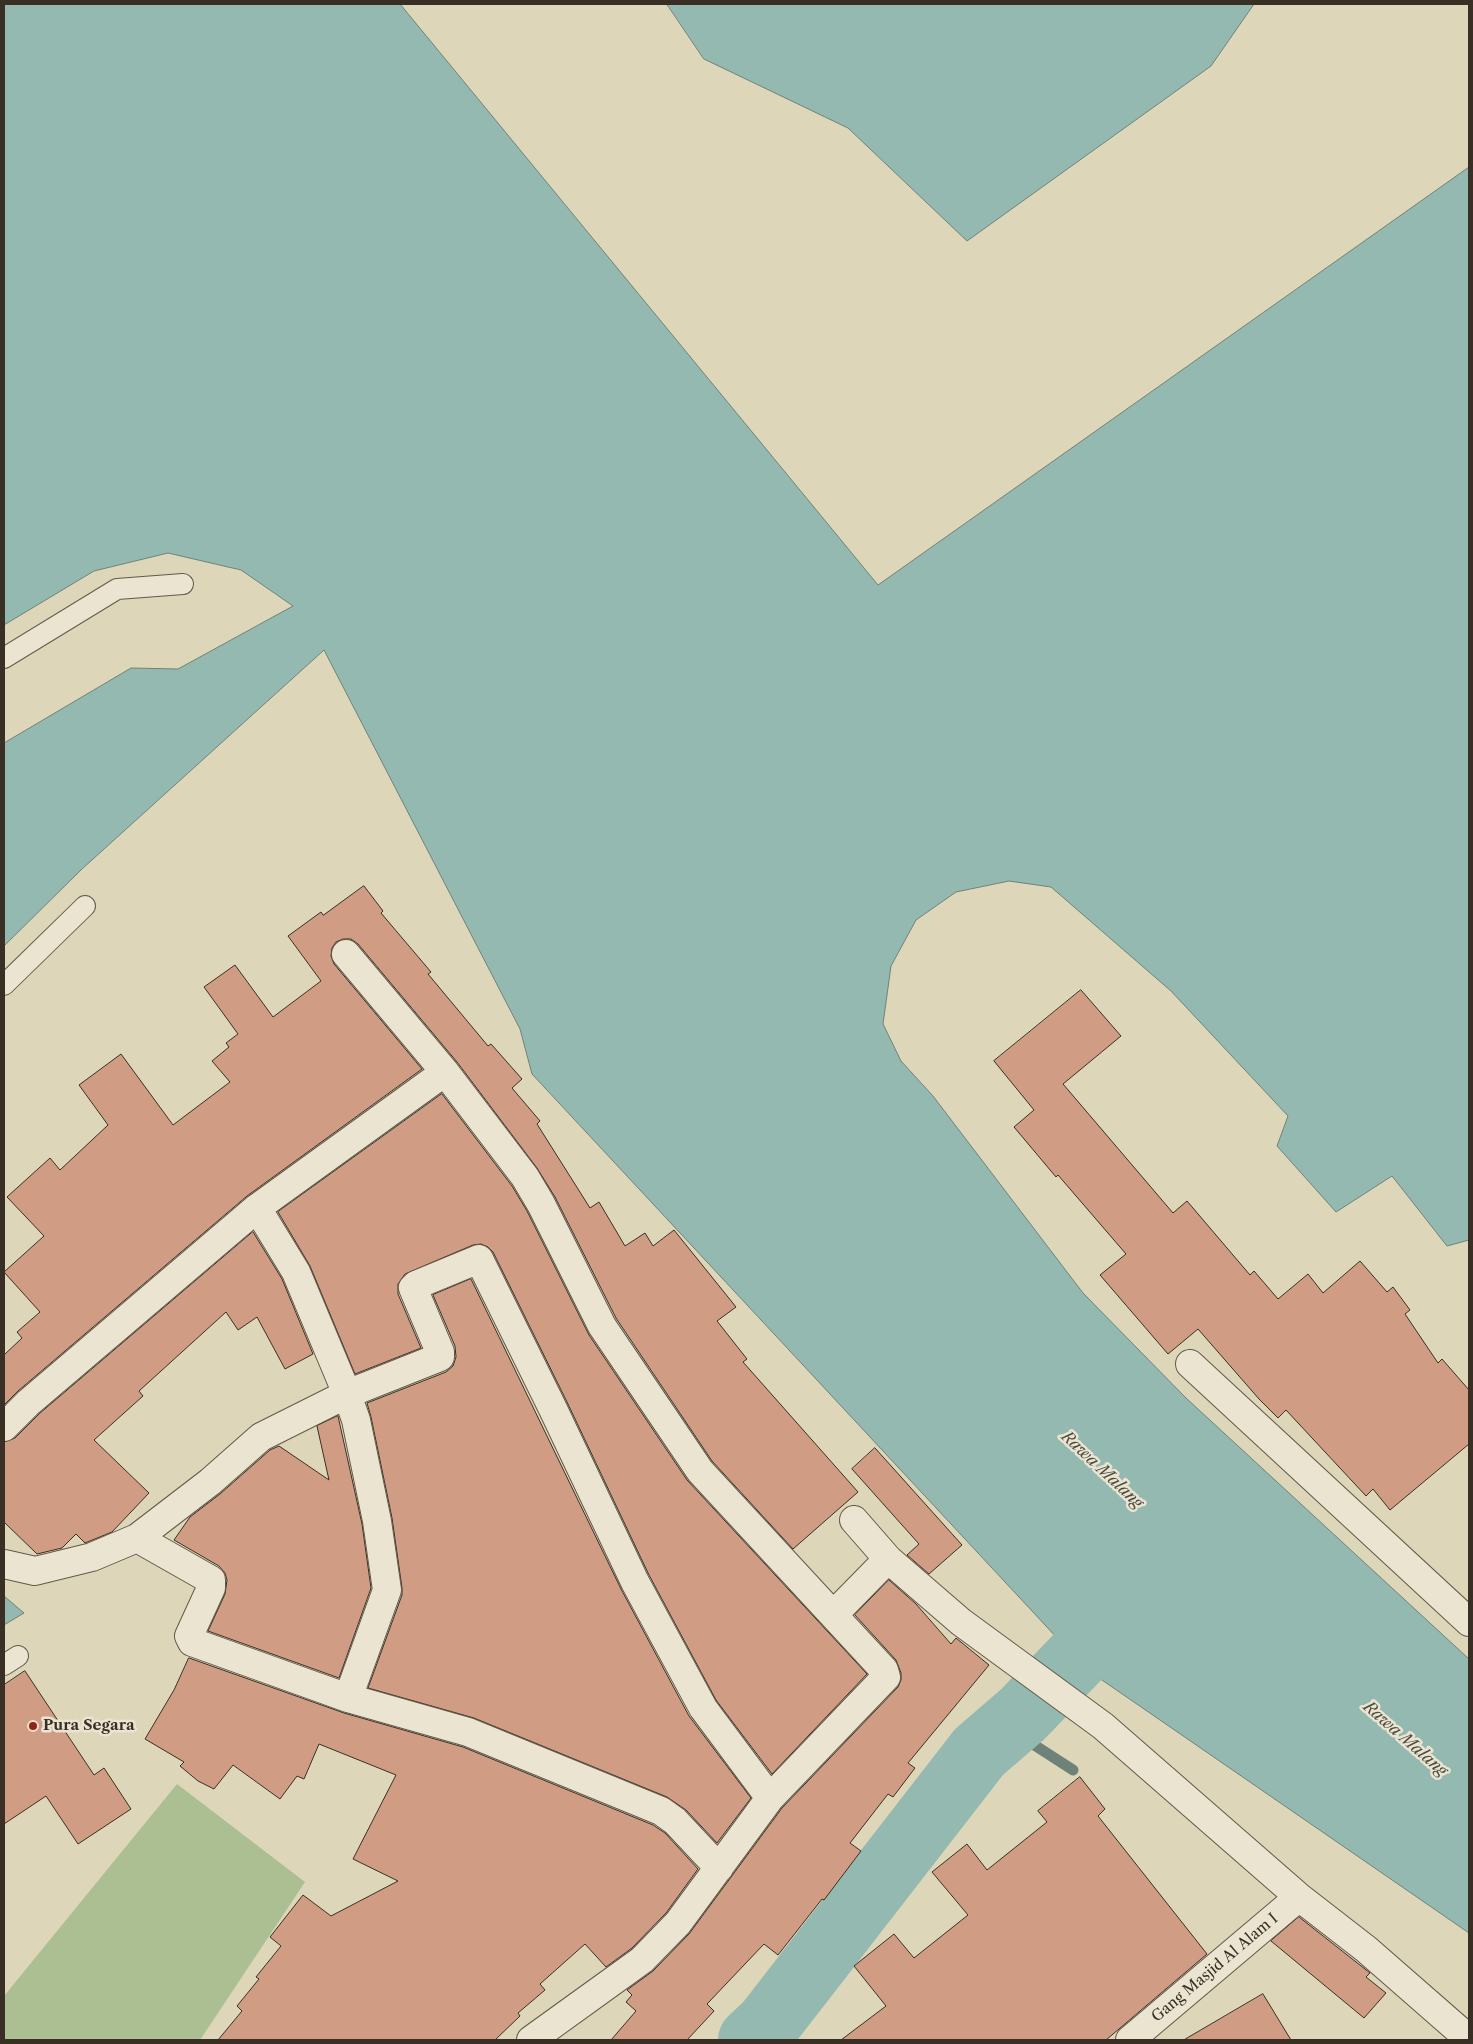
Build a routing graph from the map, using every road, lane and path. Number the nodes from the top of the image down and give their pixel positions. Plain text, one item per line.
1 (183, 584) dead end
2 (4, 658) edge
3 (85, 906) dead end
4 (346, 954) dead end
5 (4, 985) edge
6 (445, 1072) junction
7 (257, 1208) junction
8 (1190, 1364) dead end
9 (347, 1394) junction
10 (4, 1427) edge
11 (854, 1520) dead end
12 (136, 1538) junction
13 (888, 1559) junction
14 (4, 1564) edge
15 (834, 1614) junction
16 (1469, 1622) edge
17 (348, 1698) junction
18 (770, 1798) junction
19 (720, 1868) junction
20 (1299, 1897) junction
21 (1469, 2039) edge
22 (531, 2040) edge
23 (1130, 2040) edge

1 - 2 lane
3 - 5 lane
4 - 6 street
6 - 7 street
6 - 15 street
7 - 9 street
7 - 10 street
8 - 16 street
9 - 12 street
9 - 17 street
9 - 18 street
11 - 13 street
12 - 14 street
12 - 17 street
13 - 15 street
13 - 20 street
15 - 18 street
17 - 19 street
18 - 19 street
19 - 22 street
20 - 21 street
20 - 23 street, Gang Masjid Al Alam I

